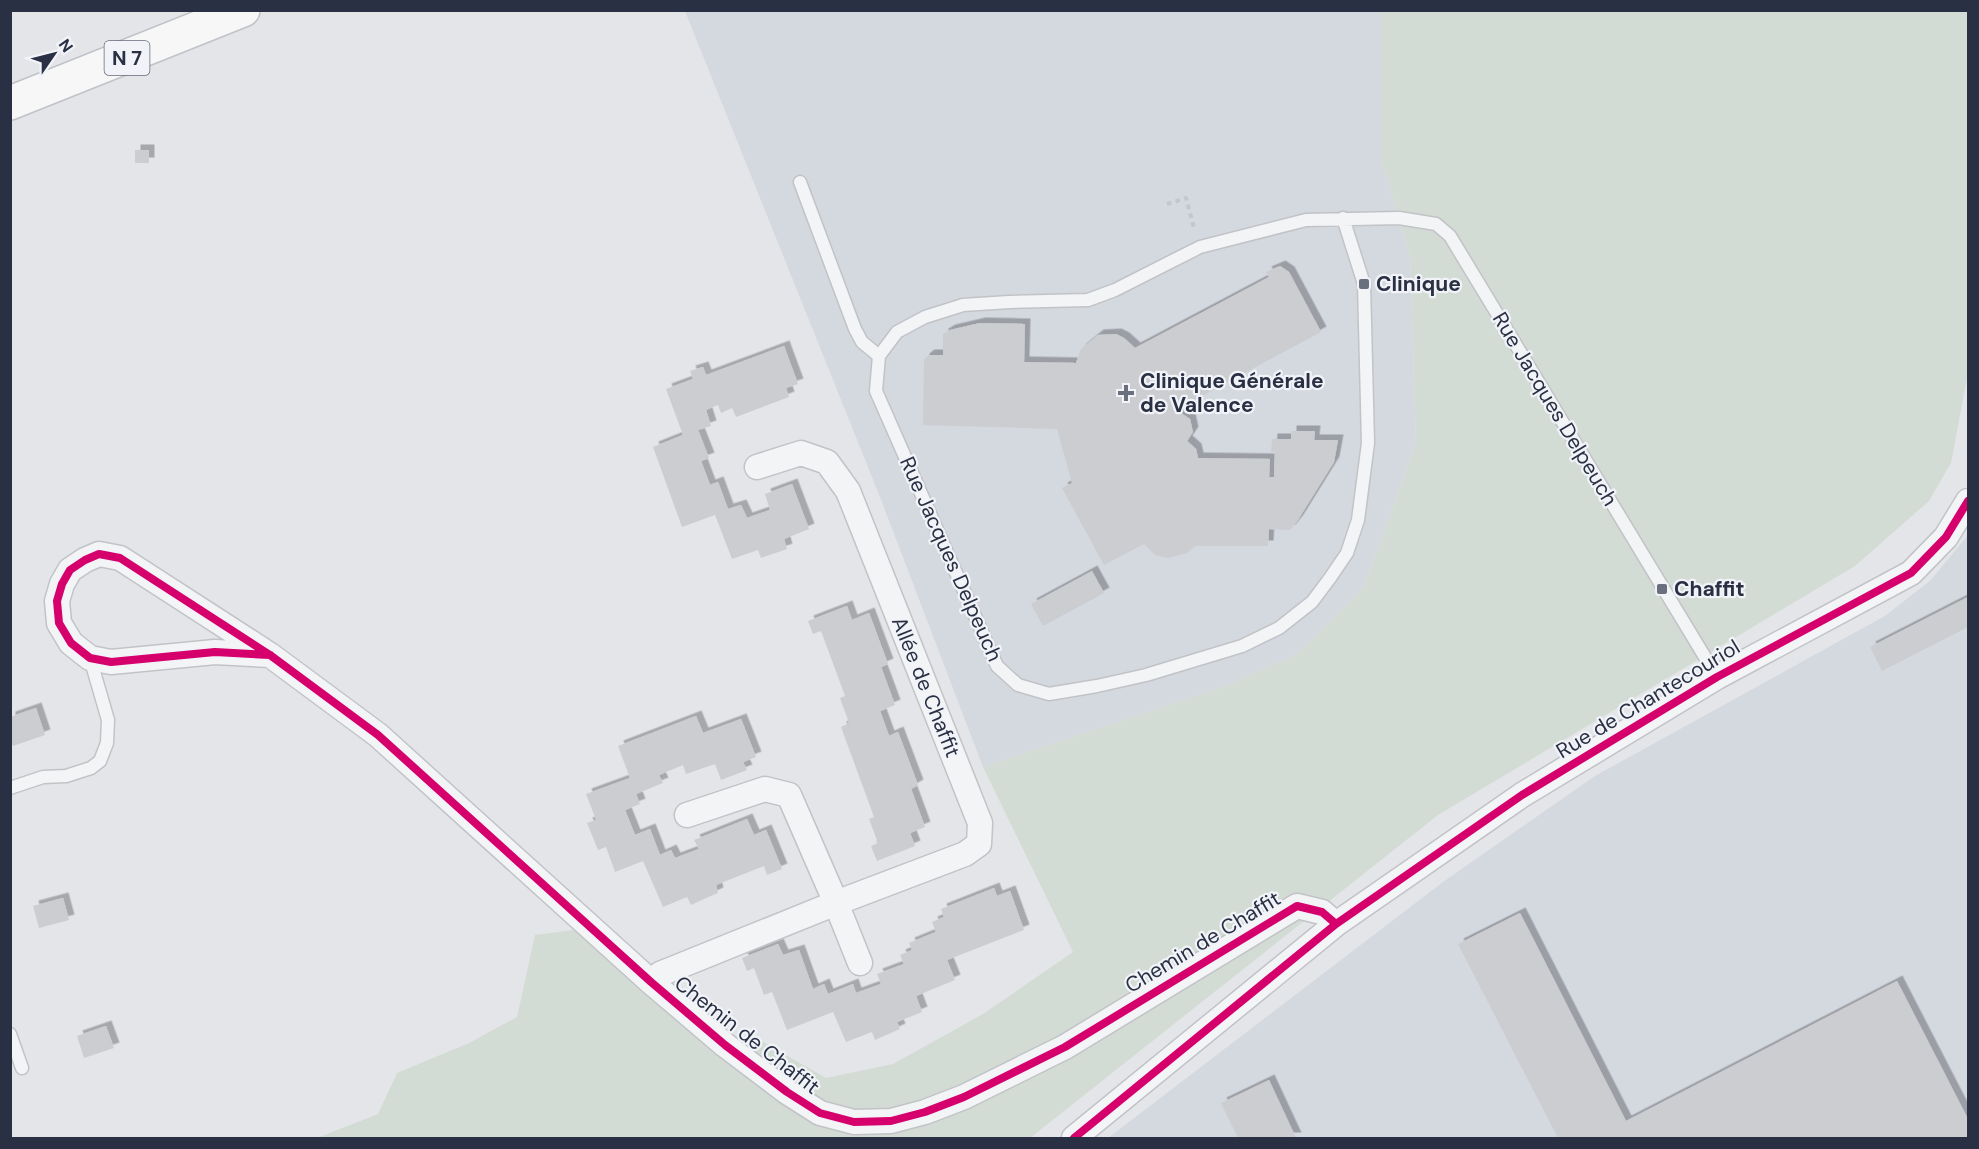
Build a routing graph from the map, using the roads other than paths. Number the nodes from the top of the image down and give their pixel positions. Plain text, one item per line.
1 (243, 10) edge
2 (10, 103) edge
3 (801, 182) dead end
4 (1343, 218) junction
5 (879, 356) junction
6 (757, 466) dead end
7 (1968, 501) edge
8 (270, 655) junction
9 (90, 658) junction
10 (1717, 677) junction
11 (10, 788) edge
12 (687, 815) dead end
13 (836, 903) junction
14 (1336, 924) junction
15 (860, 963) dead end
16 (651, 982) junction
17 (10, 1034) edge
18 (22, 1068) dead end
19 (1074, 1138) edge

1 - 2 main road, N 7
3 - 5 lane
4 - 5 lane, Rue Jacques Delpeuch
4 - 5 lane, Rue Jacques Delpeuch
4 - 10 lane, Rue Jacques Delpeuch
6 - 13 street, Allée de Chaffit
7 - 10 street, Rue de Chantecouriol
8 - 9 street
8 - 9 street, Chemin de Chaffit
8 - 16 street, Chemin de Chaffit
9 - 11 lane
10 - 14 street, Rue de Chantecouriol
12 - 13 street
13 - 15 street
13 - 16 street, Allée de Chaffit
14 - 16 street, Chemin de Chaffit
14 - 19 street, Rue de Chantecouriol
17 - 18 lane

